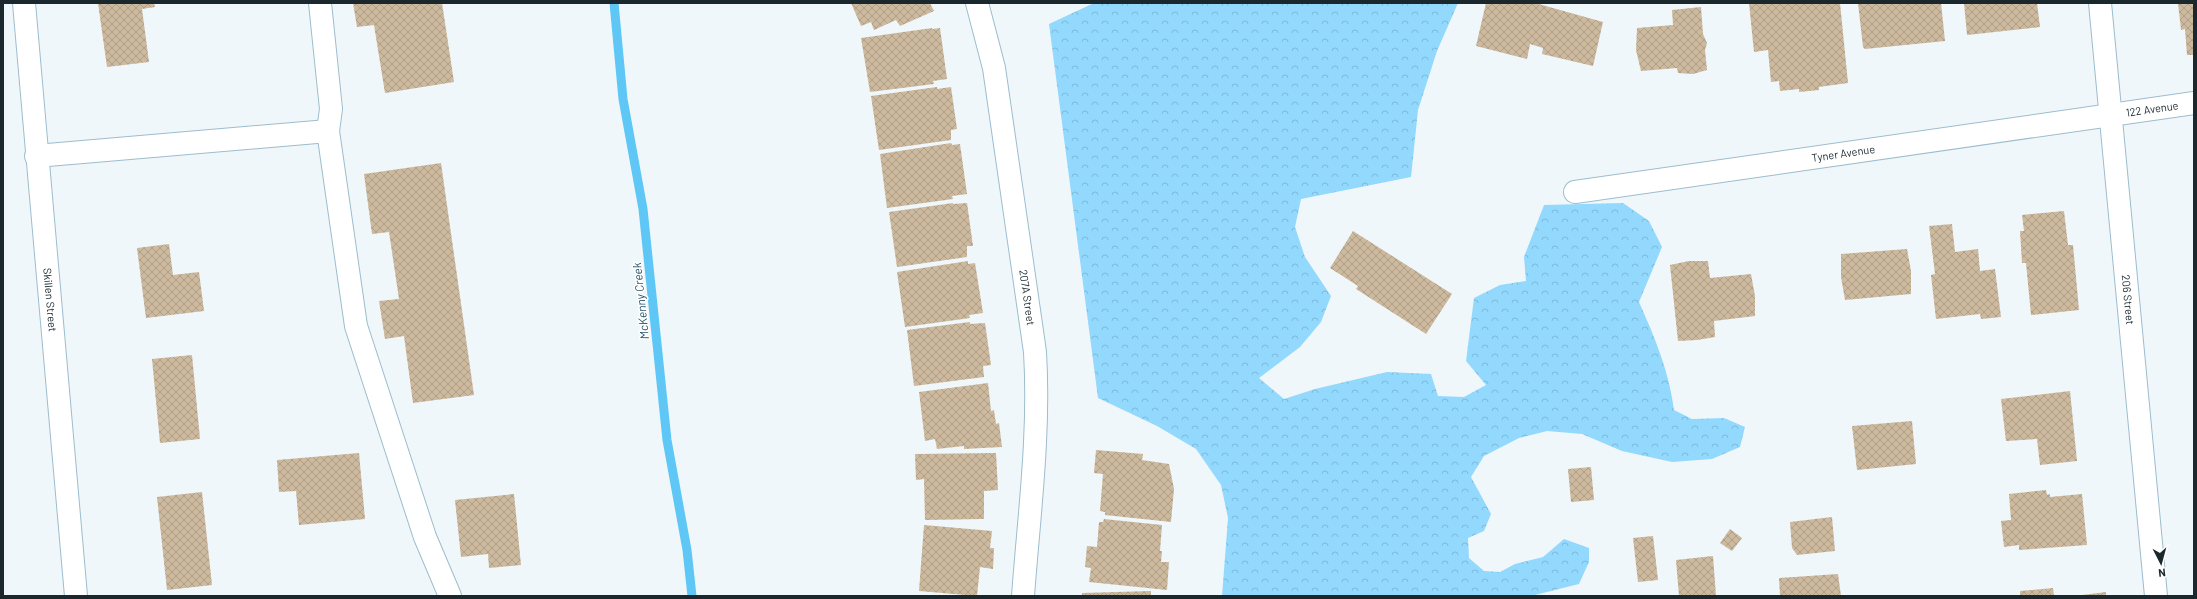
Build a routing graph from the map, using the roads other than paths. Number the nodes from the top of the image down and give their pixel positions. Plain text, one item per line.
1 (24, 3) edge
2 (320, 3) edge
3 (977, 3) edge
4 (2100, 3) edge
5 (2194, 103) edge
6 (2111, 115) junction
7 (328, 131) junction
8 (36, 156) junction
9 (1575, 192) dead end
10 (76, 596) edge
11 (450, 596) edge
12 (1023, 596) edge
13 (2156, 596) edge

1 - 8 street, Skillen Street
2 - 7 street
3 - 12 street, 207A Street
4 - 6 street, 206 Street
5 - 6 street, 122 Avenue
6 - 9 street, Tyner Avenue
6 - 13 street, 206 Street
7 - 8 street
7 - 11 street
8 - 10 street, Skillen Street

